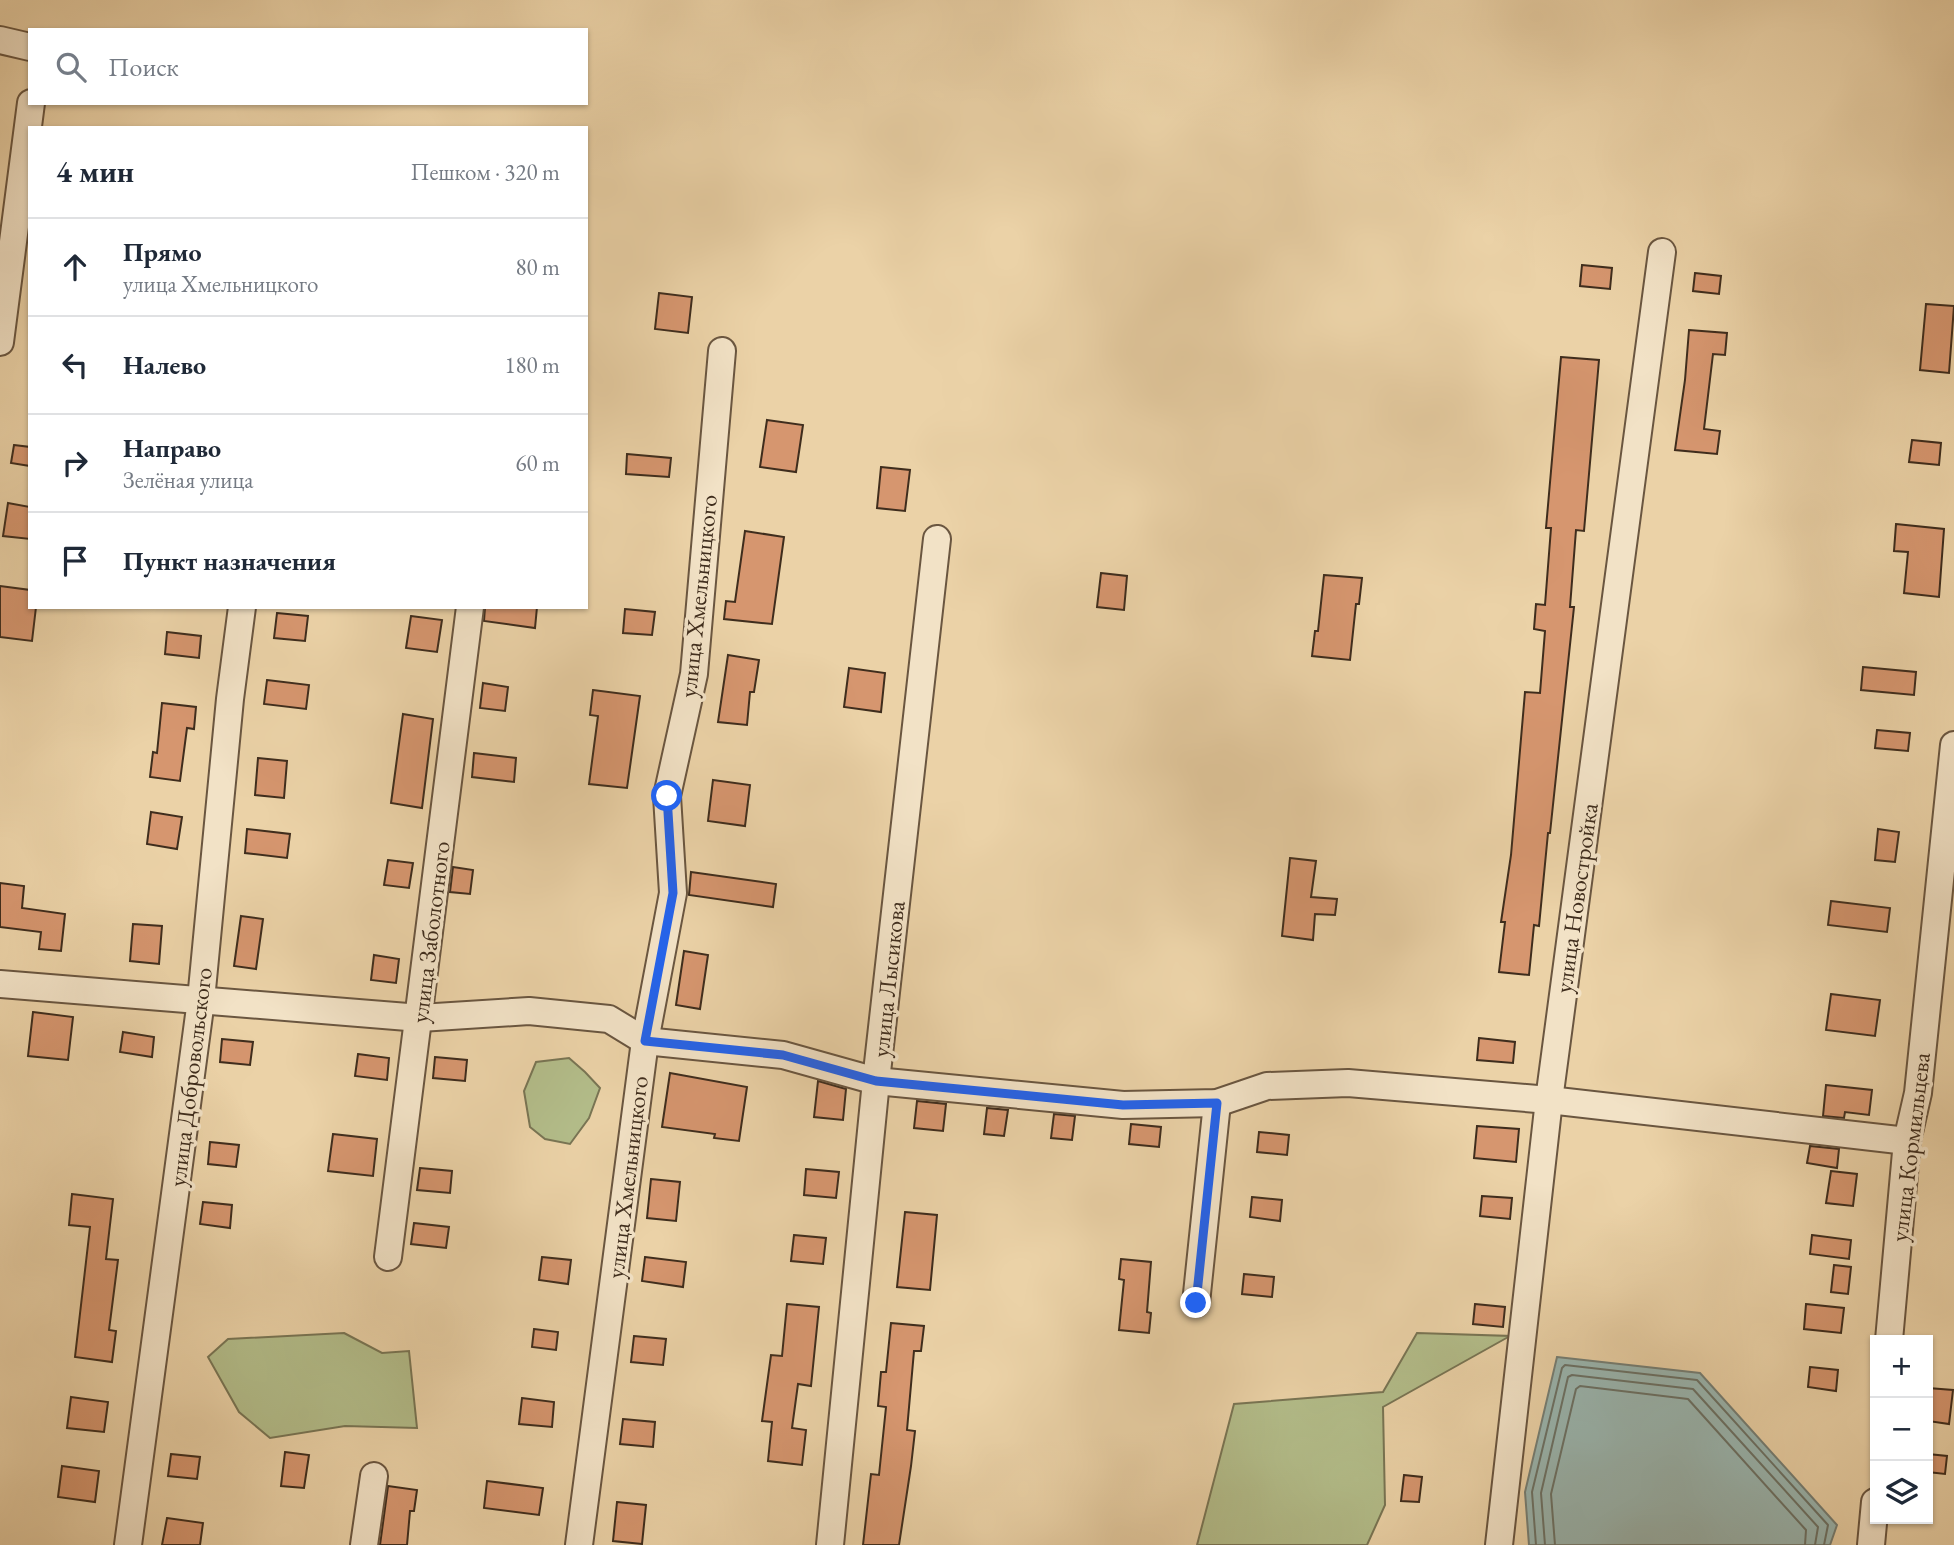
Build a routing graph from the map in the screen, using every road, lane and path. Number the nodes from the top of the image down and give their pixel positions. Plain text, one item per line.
1 (0, 40) edge
2 (28, 47) edge
3 (31, 105) edge
4 (28, 126) edge
5 (28, 126) edge
6 (1662, 251) dead end
7 (0, 342) edge
8 (722, 351) dead end
9 (937, 538) dead end
10 (242, 609) edge
11 (470, 609) edge
12 (1954, 745) edge
13 (0, 984) edge
14 (201, 1000) junction
15 (420, 1018) junction
16 (645, 1041) junction
17 (876, 1081) junction
18 (1549, 1100) junction
19 (1217, 1103) junction
20 (1907, 1141) junction
21 (388, 1256) dead end
22 (1196, 1303) dead end
23 (1889, 1335) edge
24 (374, 1476) dead end
25 (1873, 1524) edge
26 (128, 1545) edge
27 (364, 1545) edge
28 (579, 1545) edge
29 (830, 1545) edge
30 (1499, 1545) edge
31 (1871, 1545) edge

1 - 2 street
3 - 5 street
4 - 7 street
6 - 18 street, улица Новостройка
8 - 16 street, улица Хмельницкого
9 - 17 street, улица Лысикова
10 - 14 street, улица Добровольского
11 - 15 street, улица Заболотного
12 - 20 street, улица Кормильцева
13 - 14 street
14 - 15 street
14 - 26 street, улица Добровольского
15 - 16 street
15 - 21 street, улица Заболотного
16 - 17 street
16 - 28 street, улица Хмельницкого
17 - 19 street
17 - 29 street, улица Лысикова
18 - 19 street
18 - 20 street
18 - 30 street, улица Новостройка
19 - 22 street
20 - 23 street, улица Кормильцева
24 - 27 street
25 - 31 street

